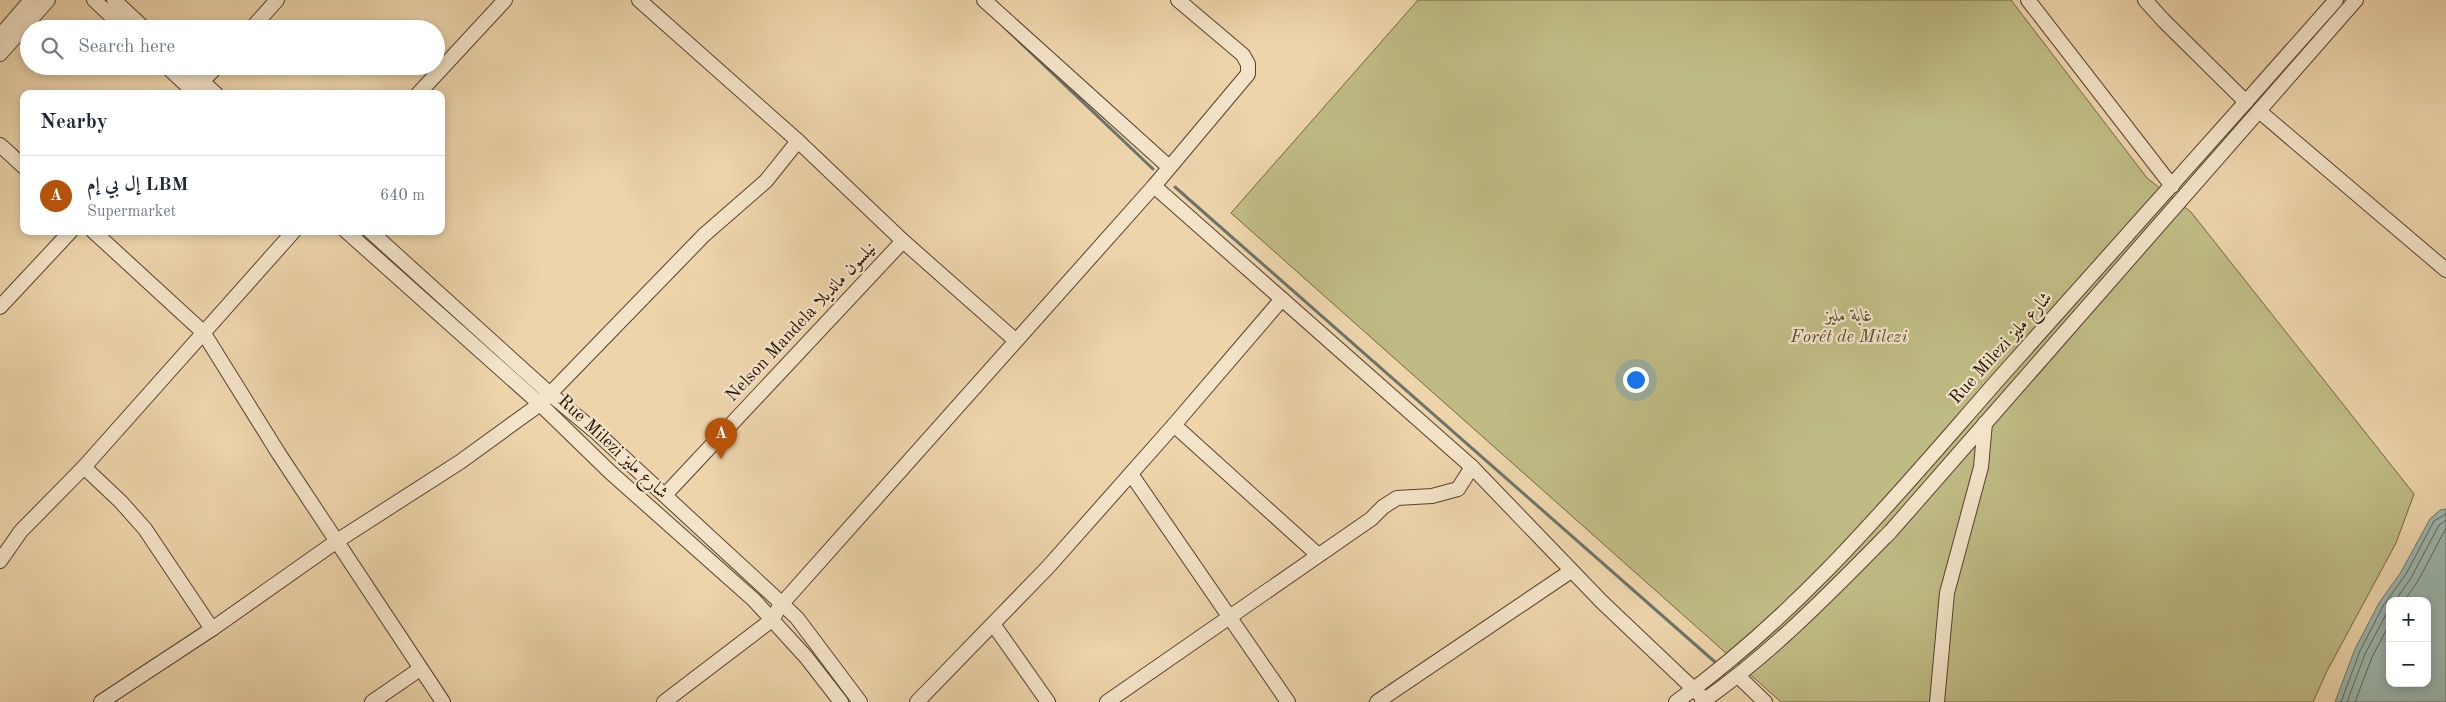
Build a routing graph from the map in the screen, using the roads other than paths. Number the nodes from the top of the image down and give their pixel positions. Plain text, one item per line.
1 (32, 0) edge
2 (48, 0) edge
3 (94, 0) edge
4 (114, 0) edge
5 (277, 0) edge
6 (504, 0) edge
7 (639, 0) edge
8 (984, 0) edge
9 (1178, 0) edge
10 (2028, 0) edge
11 (2145, 0) edge
12 (2336, 0) edge
13 (2356, 0) edge
14 (30, 20) edge
15 (116, 20) edge
16 (135, 20) edge
17 (259, 20) edge
18 (20, 32) edge
19 (0, 36) edge
20 (0, 54) edge
21 (445, 64) edge
22 (180, 75) edge
23 (191, 75) edge
24 (210, 75) edge
25 (435, 75) edge
26 (199, 88) edge
27 (422, 90) edge
28 (2246, 102) junction
29 (2259, 111) junction
30 (798, 141) junction
31 (0, 145) edge
32 (20, 163) edge
33 (1170, 167) junction
34 (1154, 186) junction
35 (2172, 186) junction
36 (67, 235) edge
37 (97, 235) edge
38 (290, 235) edge
39 (351, 235) edge
40 (374, 235) edge
41 (903, 241) junction
42 (2446, 270) edge
43 (1282, 299) junction
44 (0, 307) edge
45 (203, 332) junction
46 (1015, 340) junction
47 (545, 399) junction
48 (1985, 423) junction
49 (1174, 425) junction
50 (84, 467) junction
51 (1472, 467) junction
52 (1131, 474) junction
53 (665, 495) junction
54 (337, 541) junction
55 (1317, 554) junction
56 (0, 561) edge
57 (1571, 571) junction
58 (782, 604) junction
59 (1230, 616) junction
60 (772, 619) junction
61 (993, 624) junction
62 (212, 629) junction
63 (420, 669) junction
64 (1738, 676) junction
65 (1694, 689) junction
66 (1703, 701) edge
67 (101, 702) edge
68 (372, 702) edge
69 (443, 702) edge
70 (664, 702) edge
71 (841, 702) edge
72 (860, 702) edge
73 (917, 702) edge
74 (1048, 702) edge
75 (1108, 702) edge
76 (1288, 702) edge
77 (1378, 702) edge
78 (1676, 702) edge
79 (1765, 702) edge
80 (1937, 702) edge

1 - 19 street
2 - 14 street
3 - 15 street
4 - 16 street
5 - 17 street
6 - 21 street
7 - 30 street
8 - 33 street
9 - 33 street
10 - 35 street
11 - 28 street
12 - 28 street, Rue Milezi شارع مليز
13 - 29 street, Rue Milezi شارع مليز
18 - 20 street
22 - 26 street
23 - 26 street
24 - 26 street
25 - 27 street
28 - 35 street, Rue Milezi شارع مليز
29 - 42 street
29 - 48 street, Rue Milezi شارع مليز
30 - 41 street
30 - 47 street
31 - 32 street
33 - 34 street
34 - 43 street
34 - 46 street
35 - 65 street, Rue Milezi شارع مليز
36 - 44 street
37 - 45 street
38 - 45 street
39 - 47 street, Rue Milezi شارع مليز
40 - 47 street, Rue Milezi شارع مليز
41 - 46 street
41 - 53 street, Nelson Mandela نيلسون مانديلا
43 - 49 street
43 - 51 street
45 - 50 street
45 - 54 street
46 - 58 street
47 - 53 street, Rue Milezi شارع مليز
47 - 54 street
47 - 60 street, Rue Milezi شارع مليز
48 - 64 street, Rue Milezi شارع مليز
48 - 80 street
49 - 52 street
49 - 55 street
50 - 56 street
50 - 62 street
51 - 55 street
51 - 57 street
52 - 59 street
52 - 61 street
53 - 58 street, Rue Milezi شارع مليز
54 - 62 street
54 - 63 street
55 - 59 street
57 - 65 street
57 - 77 street
58 - 60 street
58 - 72 street, Rue Milezi شارع مليز
59 - 75 street
59 - 76 street
60 - 70 street
60 - 71 street, Rue Milezi شارع مليز
61 - 73 street
61 - 74 street
62 - 67 street
63 - 68 street
63 - 69 street
64 - 66 street, Rue Milezi شارع مليز
64 - 79 street
65 - 66 street
65 - 78 street, Rue Milezi شارع مليز

